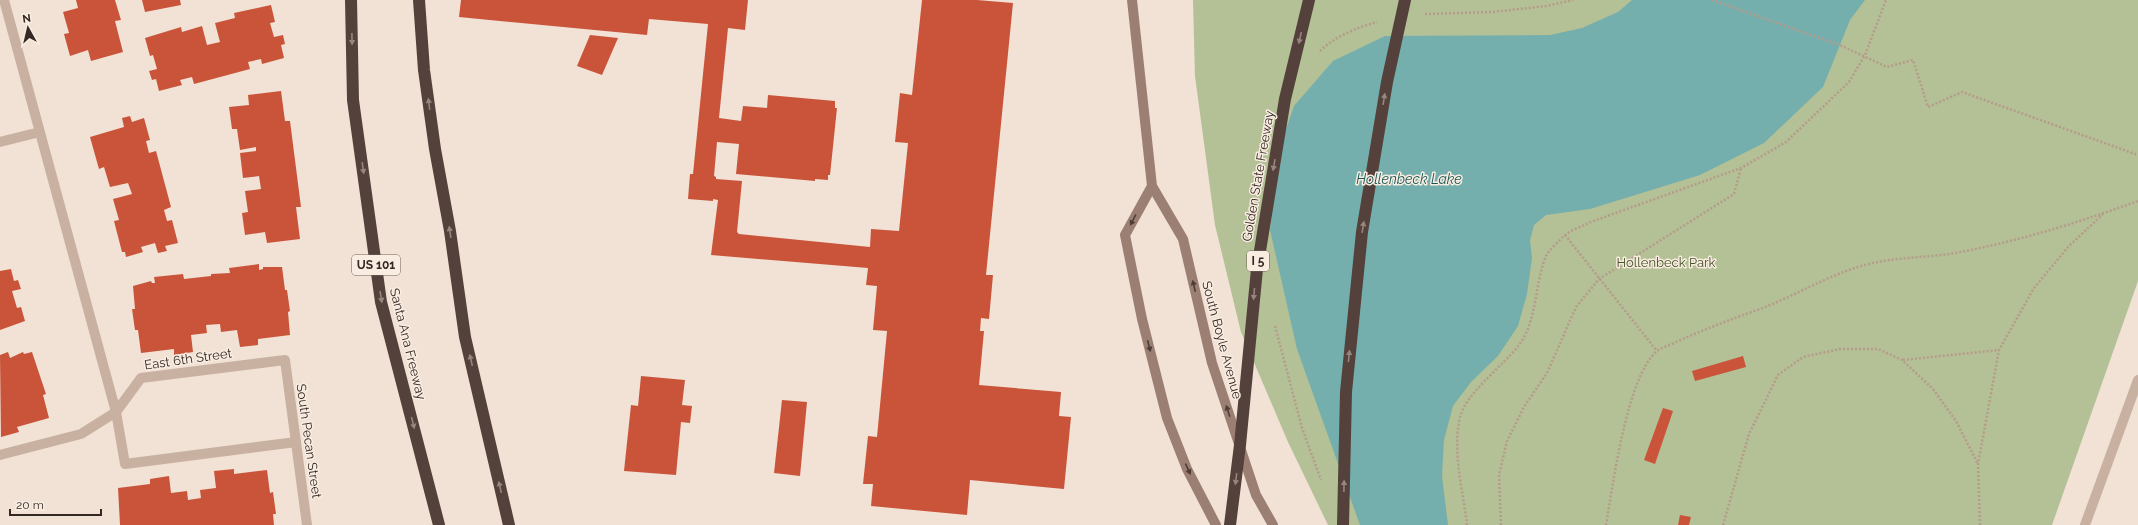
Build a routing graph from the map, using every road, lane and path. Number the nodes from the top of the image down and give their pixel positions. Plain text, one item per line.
1 (4, 0) edge
2 (351, 0) edge
3 (419, 0) edge
4 (1132, 0) edge
5 (1308, 0) edge
6 (1406, 0) edge
7 (1573, 0) edge
8 (1712, 0) edge
9 (1886, 0) edge
10 (1421, 14) dead end
11 (1378, 21) dead end
12 (1865, 55) junction
13 (1315, 56) dead end
14 (40, 132) junction
15 (0, 142) edge
16 (2138, 155) edge
17 (1741, 168) junction
18 (1152, 186) junction
19 (2138, 201) edge
20 (2104, 213) junction
21 (1565, 235) junction
22 (1599, 279) junction
23 (1273, 321) dead end
24 (1999, 350) junction
25 (1657, 351) junction
26 (285, 360) joint
27 (1902, 360) junction
28 (2138, 380) edge
29 (116, 412) junction
30 (296, 442) junction
31 (0, 455) edge
32 (1978, 464) junction
33 (1323, 486) dead end
34 (307, 525) edge
35 (439, 525) edge
36 (509, 525) edge
37 (1216, 525) edge
38 (1230, 525) edge
39 (1272, 525) edge
40 (1343, 525) edge
41 (1467, 525) edge
42 (1501, 525) edge
43 (1606, 525) edge
44 (1723, 525) edge
45 (1980, 525) edge
46 (2084, 525) edge

1 - 14 street
2 -> 35 highway, Santa Ana Freeway / US 101
36 -> 3 highway
4 - 18 main road, South Boyle Avenue
5 -> 38 highway, Golden State Freeway / I 5, bridge
40 -> 6 highway, bridge
7 - 10 path
8 - 12 path
9 - 12 path
11 - 13 path
12 - 16 path
12 - 17 path
14 - 15 street
14 - 29 street
17 - 21 path
17 - 22 path
18 -> 37 main road
39 -> 18 main road, South Boyle Avenue
19 - 20 path
20 - 24 path
20 - 25 path
21 - 22 path
21 - 41 path
22 - 25 path
22 - 42 path
23 - 33 path
24 - 27 path
24 - 32 path
25 - 43 path
26 - 29 street, East 6th Street
26 - 30 street, South Pecan Street
27 - 32 path
27 - 44 path
28 - 46 street
29 - 30 street
29 - 31 street, East 6th Street
30 - 34 street, South Pecan Street
32 - 45 path

